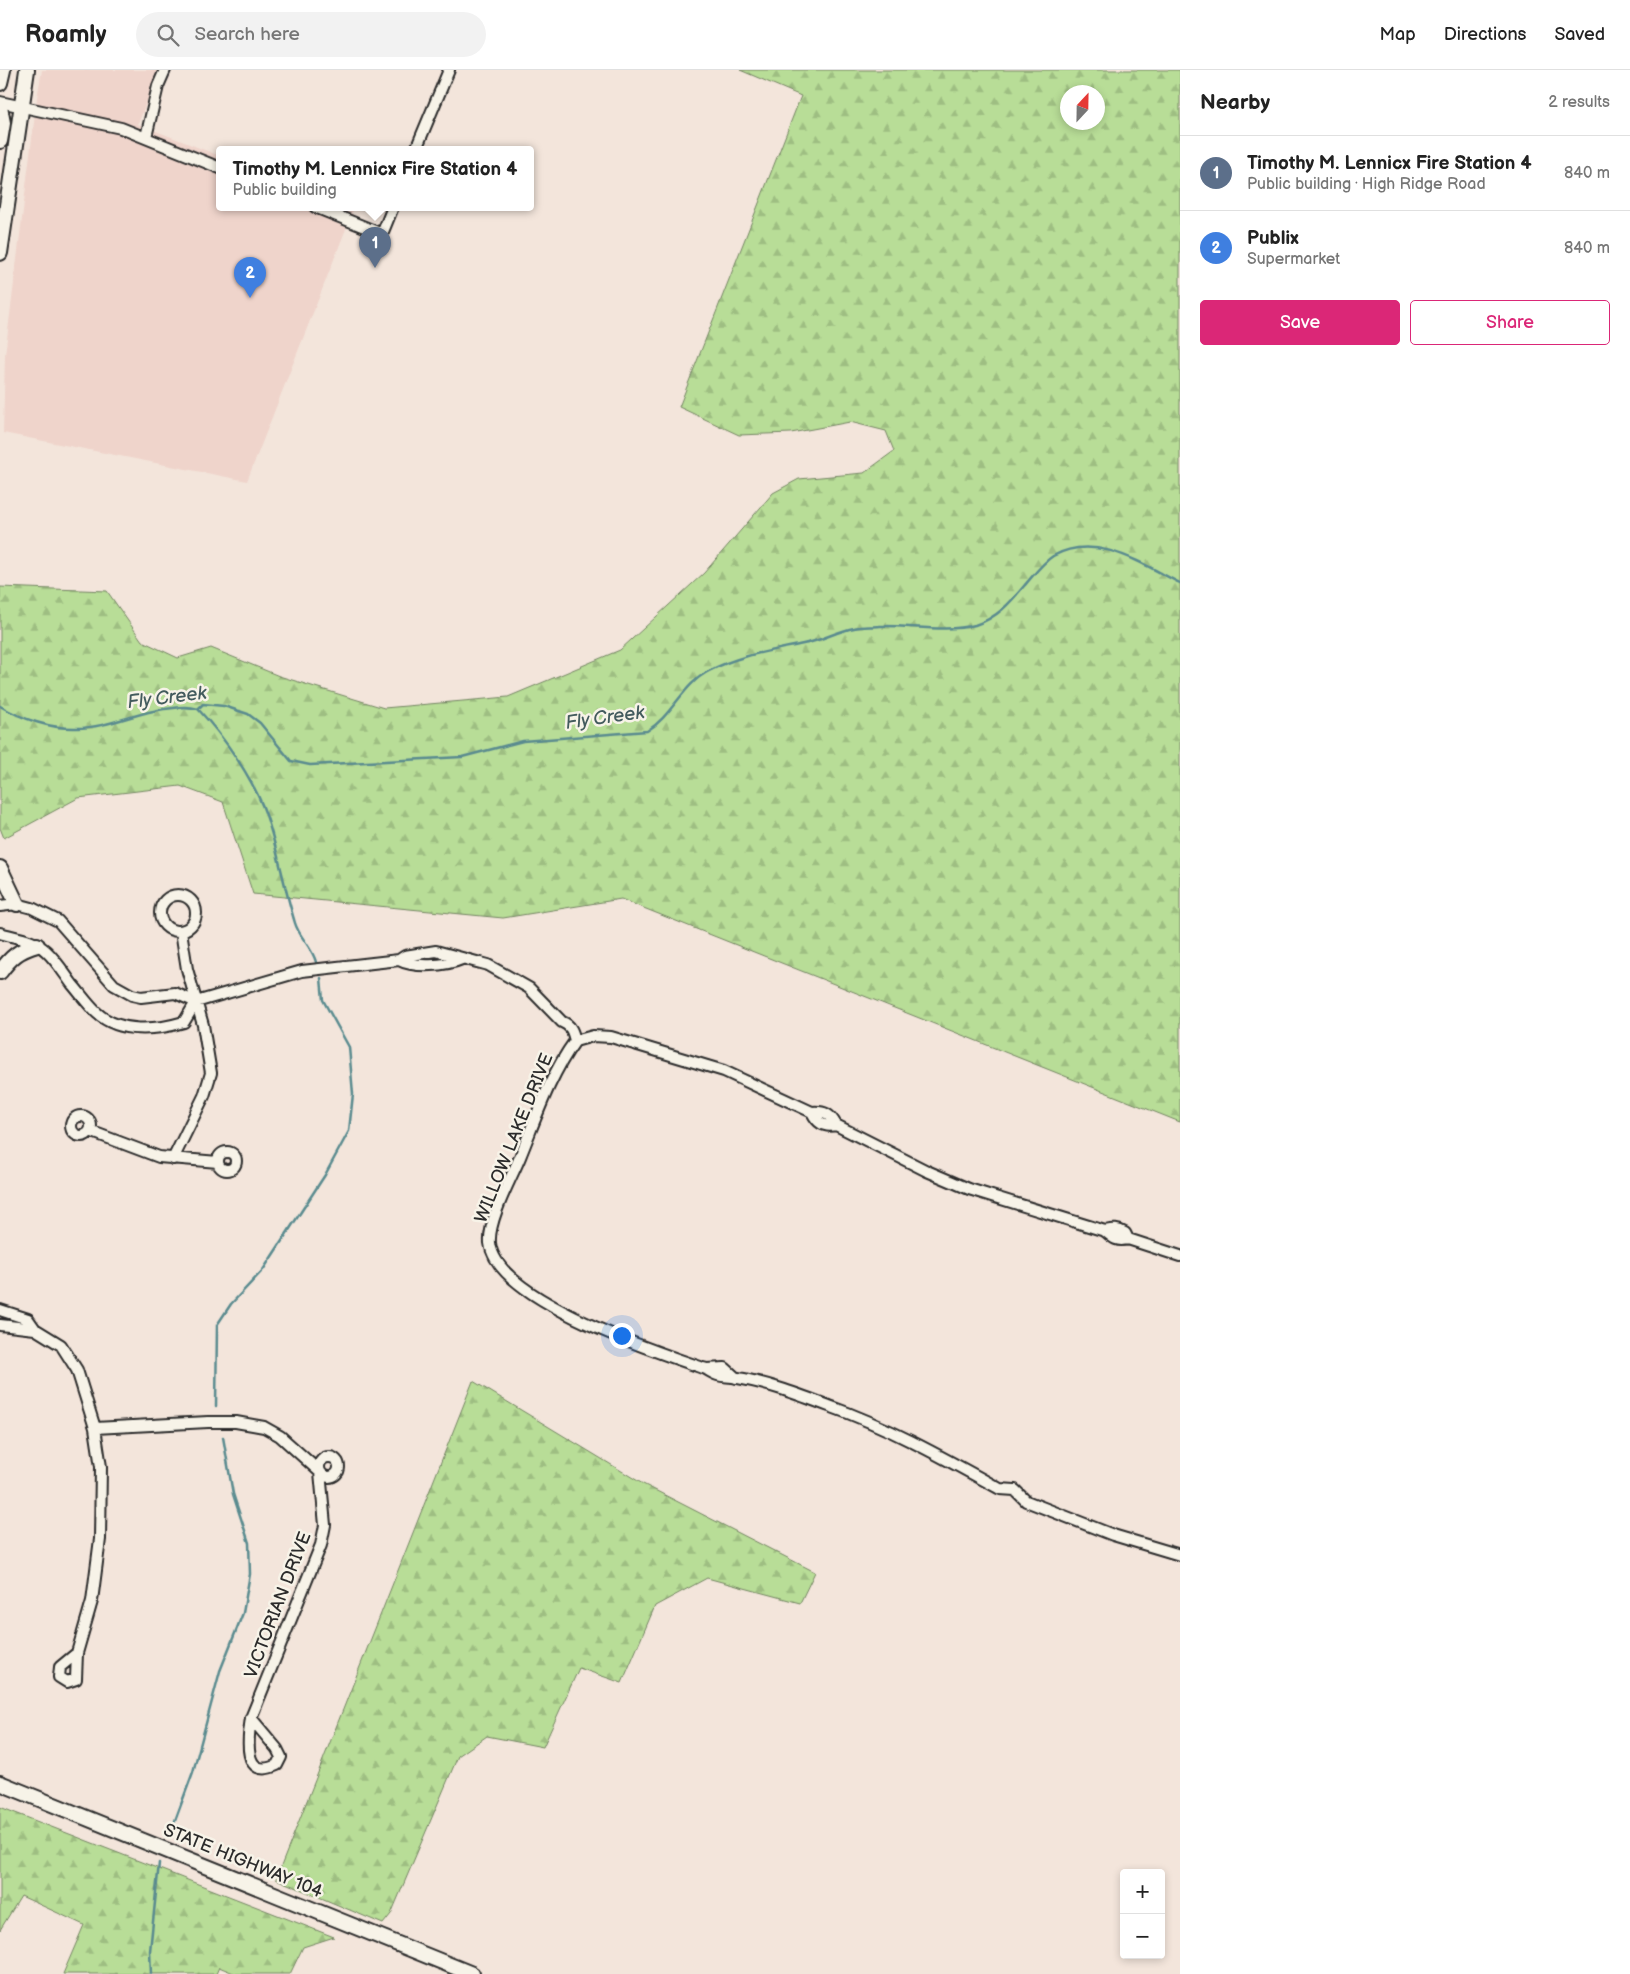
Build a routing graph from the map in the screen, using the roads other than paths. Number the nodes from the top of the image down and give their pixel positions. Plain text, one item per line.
1 (3, 70) edge
2 (18, 70) edge
3 (27, 70) edge
4 (165, 70) edge
5 (449, 70) edge
6 (0, 83) edge
7 (0, 102) edge
8 (0, 107) edge
9 (20, 107) junction
10 (146, 137) junction
11 (0, 140) edge
12 (417, 146) edge
13 (216, 166) edge
14 (325, 211) edge
15 (391, 211) edge
16 (0, 254) edge
17 (0, 868) edge
18 (17, 904) junction
19 (0, 906) edge
20 (181, 932) dead end
21 (0, 934) edge
22 (37, 945) junction
23 (0, 972) edge
24 (196, 1002) junction
25 (575, 1041) junction
26 (90, 1131) dead end
27 (174, 1159) junction
28 (218, 1162) dead end
29 (1180, 1256) edge
30 (0, 1310) edge
31 (0, 1325) edge
32 (35, 1329) junction
33 (95, 1428) junction
34 (1180, 1555) edge
35 (77, 1653) dead end
36 (251, 1718) junction
37 (0, 1783) edge
38 (472, 1974) edge

1 - 6 main road
2 - 9 main road
3 - 9 main road
4 - 10 street
5 - 12 street
7 - 9 street
8 - 11 main road
9 - 10 street
9 - 16 main road
10 - 13 street
14 - 15 street
17 - 18 main road
18 - 19 street
18 - 24 street
20 - 24 street
21 - 22 street
22 - 23 main road
22 - 24 street
24 - 25 street
24 - 27 street
25 - 29 street, WILLOW LAKE DRIVE
25 - 34 street, WILLOW LAKE DRIVE
26 - 27 street
27 - 28 street
30 - 32 street
31 - 32 street
32 - 33 street
33 - 35 street
33 - 36 street, VICTORIAN DRIVE
36 - 36 street, VICTORIAN DRIVE
37 - 38 main road, STATE HIGHWAY 104

